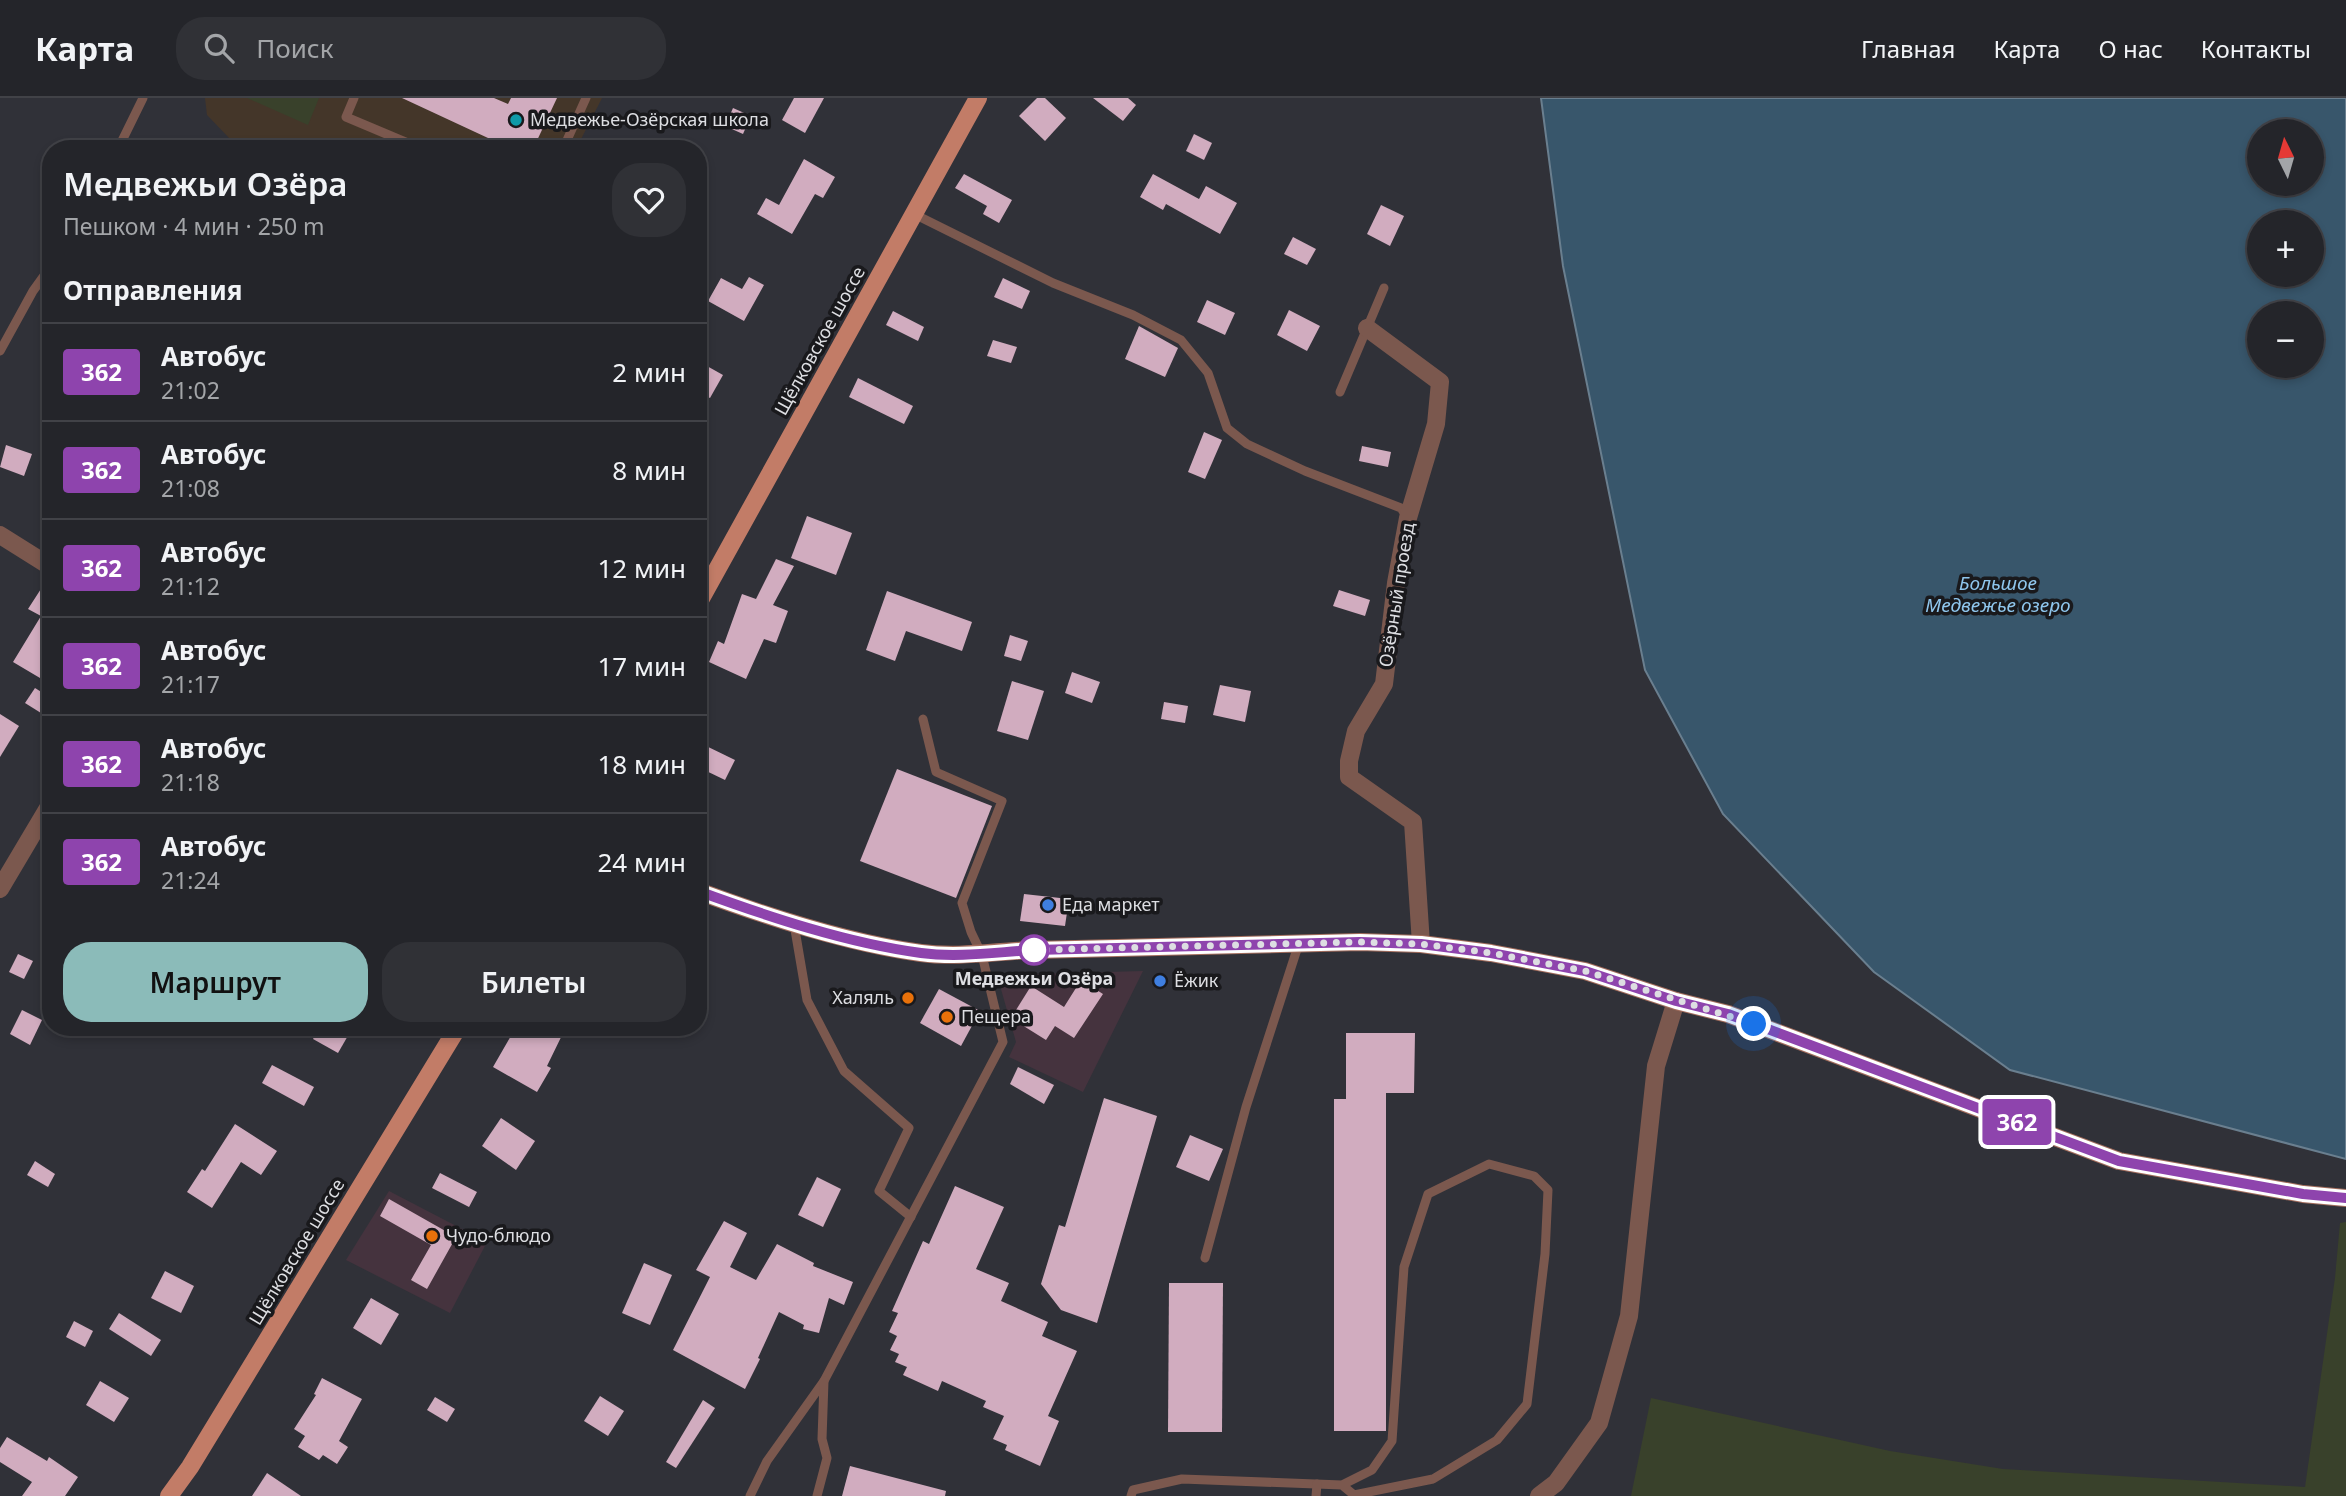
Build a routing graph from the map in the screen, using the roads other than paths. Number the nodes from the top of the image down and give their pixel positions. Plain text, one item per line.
1 (143, 98) edge
2 (354, 98) edge
3 (586, 98) edge
4 (978, 98) edge
5 (122, 140) edge
6 (401, 140) edge
7 (567, 140) edge
8 (914, 214) junction
9 (42, 278) edge
10 (1384, 288) dead end
11 (1367, 328) junction
12 (0, 351) edge
13 (1340, 392) dead end
14 (1408, 518) junction
15 (0, 535) edge
16 (42, 561) edge
17 (707, 588) edge
18 (923, 719) dead end
19 (42, 818) edge
20 (0, 889) edge
21 (707, 894) edge
22 (794, 922) junction
23 (1299, 943) junction
24 (1421, 944) junction
25 (982, 955) junction
26 (1676, 1001) junction
27 (453, 1036) edge
28 (2346, 1198) edge
29 (911, 1217) junction
30 (1205, 1258) dead end
31 (824, 1381) junction
32 (1317, 1484) junction
33 (1342, 1485) junction
34 (169, 1496) edge
35 (750, 1496) edge
36 (817, 1496) edge
37 (1131, 1496) edge
38 (1317, 1496) edge
39 (1539, 1496) edge

1 - 5 lane
2 - 6 lane
3 - 7 lane
4 - 8 main road, Щёлковское шоссе
8 - 14 lane
8 - 17 main road, Щёлковское шоссе
9 - 12 lane
10 - 11 lane
11 - 13 lane
11 - 14 street, Озёрный проезд
14 - 24 street, Озёрный проезд
15 - 16 street
18 - 25 lane
19 - 20 street
21 - 22 main road
22 - 25 main road
22 - 29 lane
23 - 24 main road
23 - 25 main road
23 - 30 lane
24 - 26 main road
25 - 29 lane
26 - 28 main road
26 - 39 street
27 - 34 main road, Щёлковское шоссе
29 - 31 lane
31 - 35 lane
31 - 36 lane
32 - 33 lane
32 - 37 lane
32 - 38 lane
33 - 33 lane

